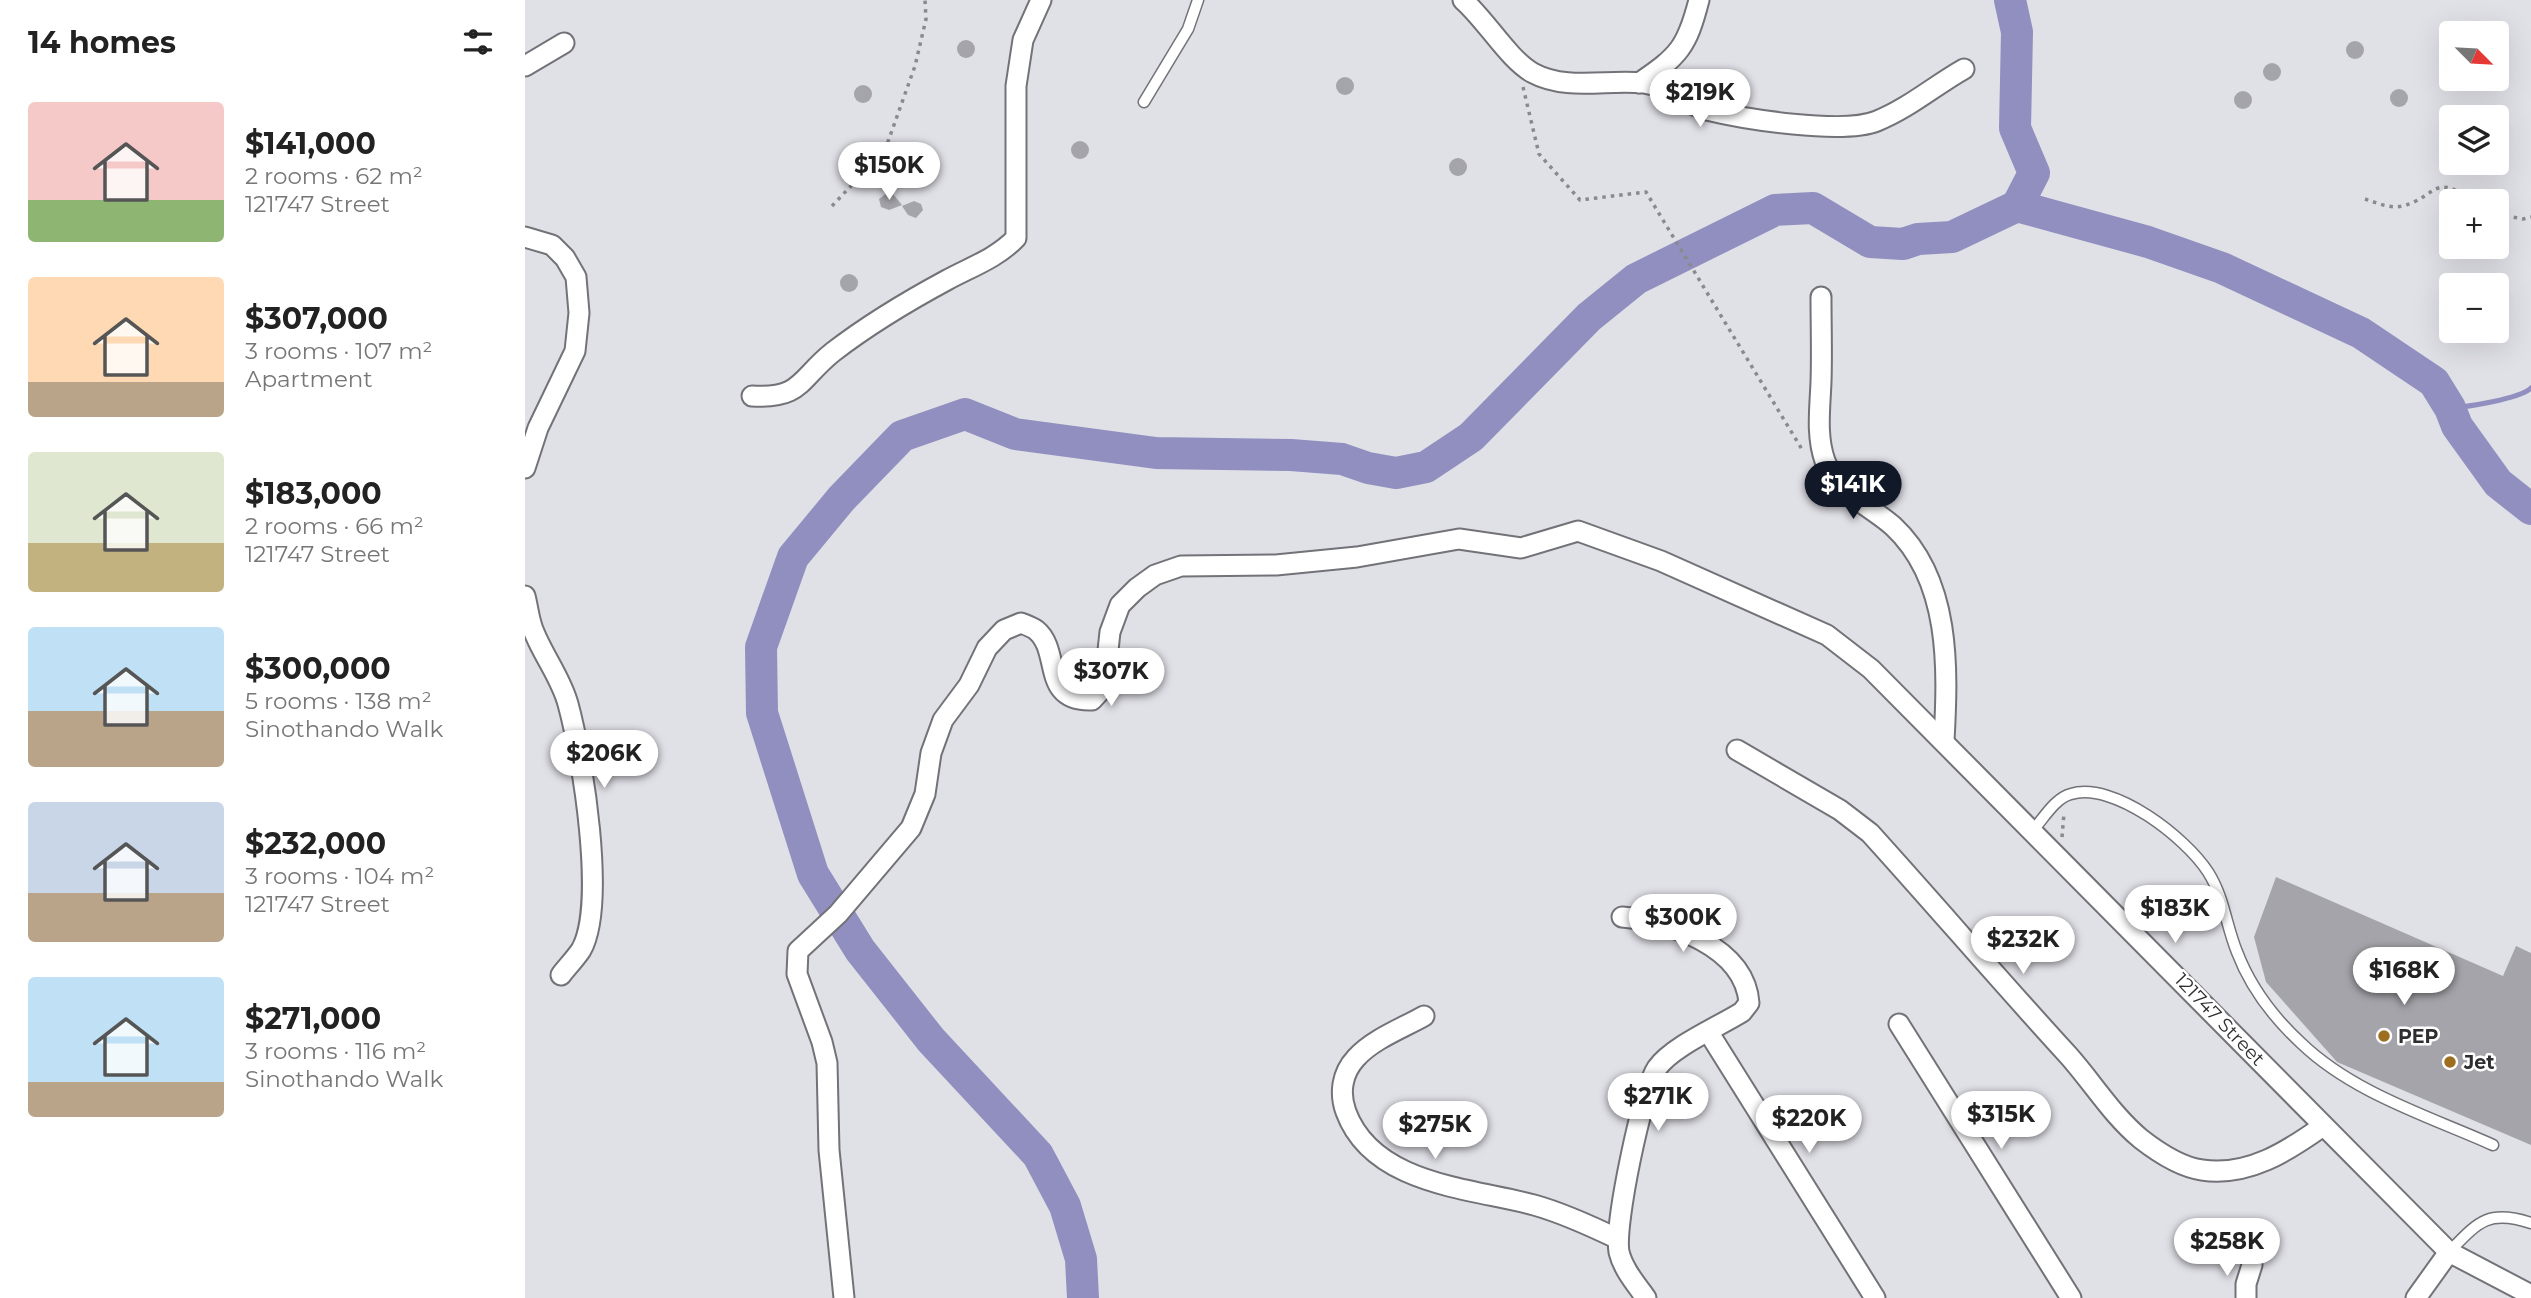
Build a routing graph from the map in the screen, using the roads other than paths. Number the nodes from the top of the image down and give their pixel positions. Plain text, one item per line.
1 (1041, 0) edge
2 (1198, 0) edge
3 (1463, 0) edge
4 (1699, 0) edge
5 (564, 43) dead end
6 (525, 66) edge
7 (1964, 69) dead end
8 (1639, 83) junction
9 (1145, 102) dead end
10 (525, 237) edge
11 (1821, 297) dead end
12 (752, 396) dead end
13 (525, 468) edge
14 (525, 596) edge
15 (1944, 741) junction
16 (1737, 750) dead end
17 (2033, 830) junction
18 (1622, 917) dead end
19 (561, 975) dead end
20 (1424, 1016) dead end
21 (1899, 1024) dead end
22 (1709, 1033) junction
23 (2323, 1126) junction
24 (2493, 1145) dead end
25 (2531, 1223) edge
26 (1618, 1239) junction
27 (2449, 1252) junction
28 (2252, 1265) dead end
29 (2531, 1295) edge
30 (844, 1298) edge
31 (1646, 1298) edge
32 (1875, 1298) edge
33 (2071, 1298) edge
34 (2246, 1298) edge
35 (2416, 1298) edge

1 - 12 street
2 - 9 lane
3 - 8 street
4 - 8 street
5 - 6 street
7 - 8 street
10 - 13 street
11 - 15 street
14 - 19 street
15 - 17 street, 121747 Street
15 - 30 street, 121747 Street
16 - 23 street
17 - 23 street, 121747 Street
17 - 24 lane
18 - 22 street
20 - 26 street
21 - 33 street
22 - 26 street
22 - 32 street
23 - 27 street, 121747 Street
25 - 27 lane
26 - 31 street
27 - 29 street, 121747 Street
27 - 35 street
28 - 34 street

